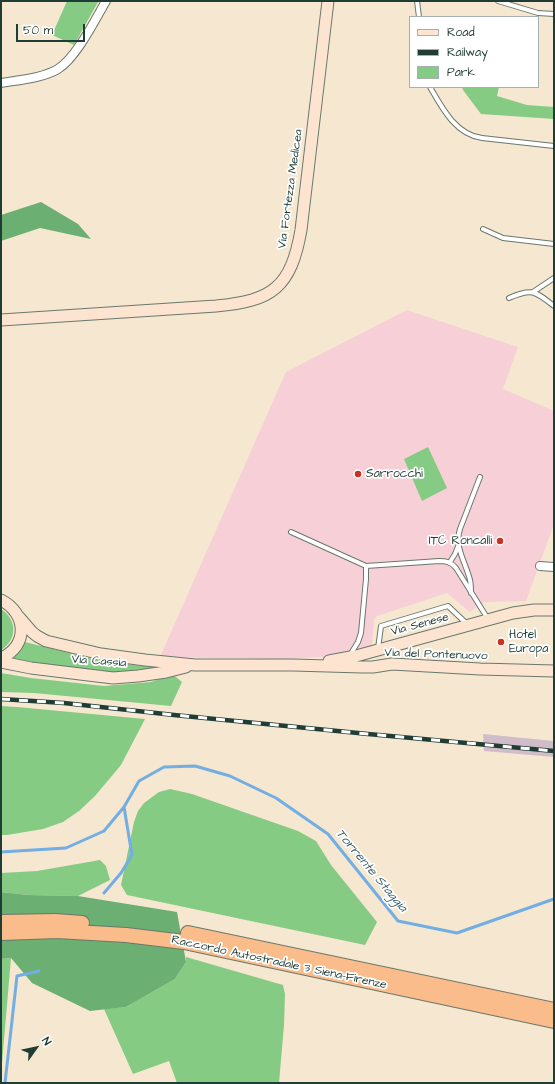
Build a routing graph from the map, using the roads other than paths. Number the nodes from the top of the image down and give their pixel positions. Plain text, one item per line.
1 (106, 1) edge
2 (328, 1) edge
3 (417, 1) edge
4 (498, 1) edge
5 (554, 14) edge
6 (419, 16) edge
7 (1, 83) edge
8 (431, 88) edge
9 (554, 146) edge
10 (483, 229) dead end
11 (554, 244) edge
12 (554, 278) edge
13 (533, 292) junction
14 (509, 298) dead end
15 (554, 306) edge
16 (1, 320) edge
17 (480, 477) dead end
18 (291, 532) dead end
19 (459, 544) junction
20 (450, 562) junction
21 (366, 566) junction
22 (540, 566) dead end
23 (554, 567) edge
24 (471, 593) junction
25 (1, 600) edge
26 (554, 610) edge
27 (19, 617) junction
28 (488, 620) junction
29 (468, 625) junction
30 (392, 646) junction
31 (378, 650) junction
32 (1, 658) edge
33 (348, 658) junction
34 (1, 662) edge
35 (194, 665) junction
36 (293, 665) junction
37 (381, 665) junction
38 (554, 671) edge
39 (1, 922) edge
40 (1, 933) edge
41 (554, 1010) edge
42 (554, 1021) edge

1 - 7 street
2 - 16 main road, Via Fortezza Medicea
3 - 6 lane
4 - 5 lane
8 - 9 lane
10 - 11 lane
12 - 13 lane
13 - 14 lane
13 - 15 lane
17 - 19 lane
18 - 21 lane
19 - 20 lane
19 - 24 lane
20 - 21 lane
20 - 24 lane
21 - 33 lane
22 - 23 street
24 - 28 lane
25 - 27 main road, Via Cassia
26 - 28 main road, Via Senese
27 - 32 main road
27 - 35 main road, Via Cassia
28 - 29 main road, Via Senese
29 - 30 main road, Via Senese
29 - 31 lane
30 - 31 main road, Via Senese
30 - 37 main road
31 - 33 main road, Via Senese
33 - 36 main road, Via Senese
34 - 35 main road, Via Cassia
35 - 36 main road, Via Cassia
36 - 37 main road, Via del Pontenuovo
37 - 38 main road, Via del Pontenuovo
39 - 41 highway, Raccordo Autostradale 3 Siena-Firenze
40 - 42 highway, Raccordo Autostradale 3 Siena-Firenze

